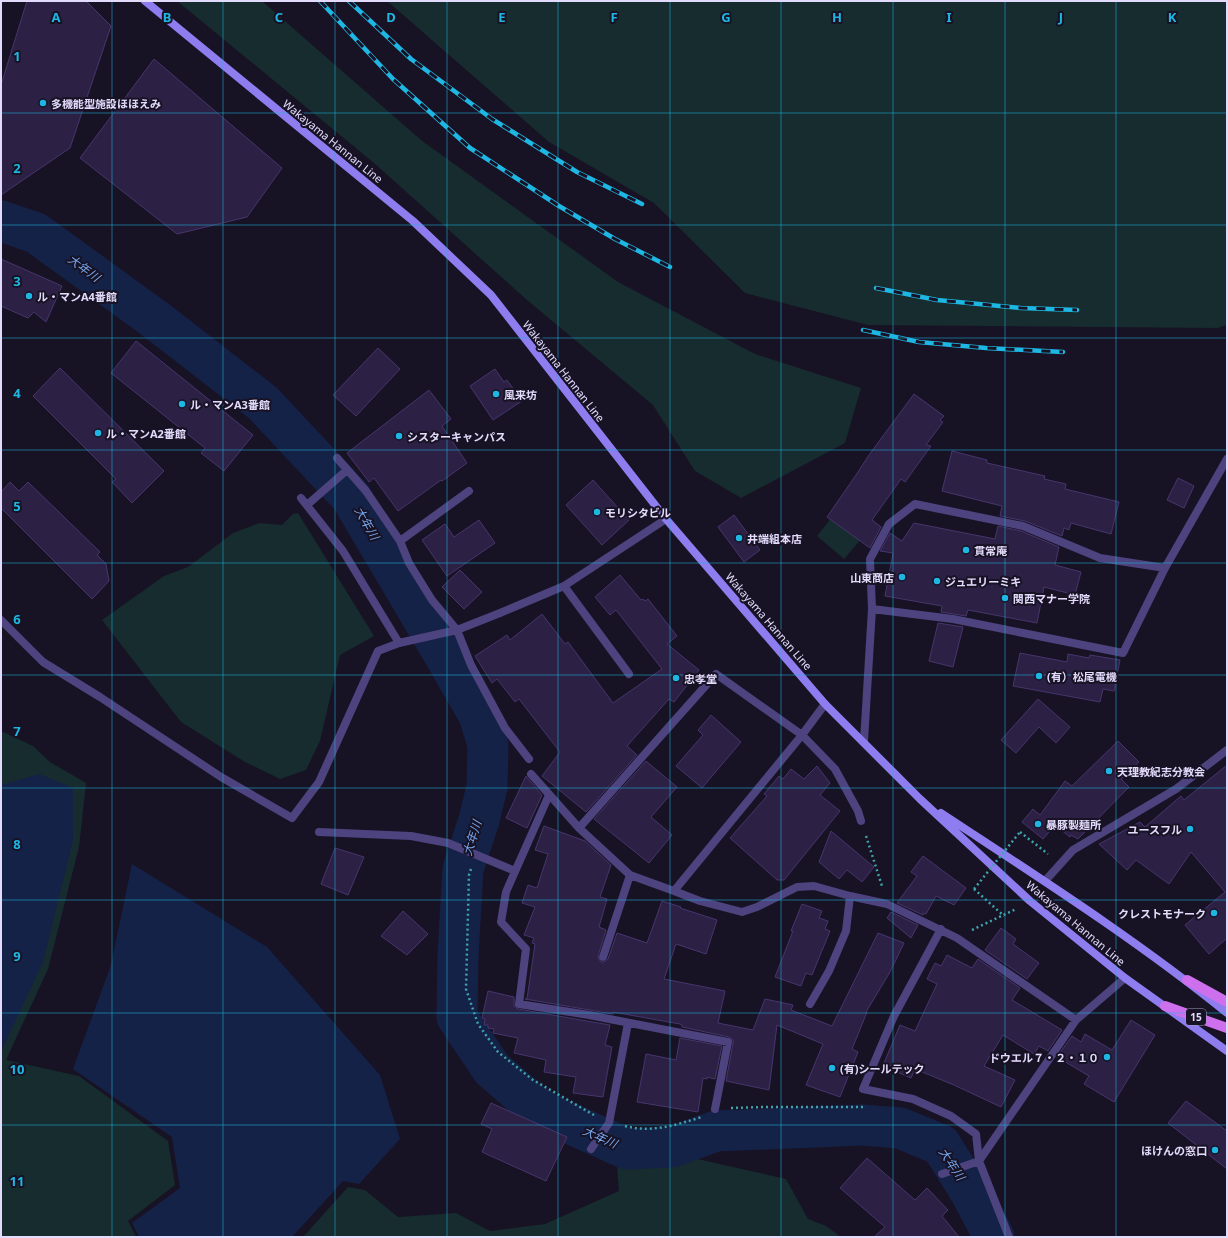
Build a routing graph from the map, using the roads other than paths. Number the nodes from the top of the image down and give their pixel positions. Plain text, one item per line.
1 (146, 1) edge
2 (337, 458) dead end
3 (1227, 459) edge
4 (347, 470) junction
5 (469, 491) dead end
6 (301, 498) dead end
7 (307, 505) junction
8 (666, 519) junction
9 (400, 541) junction
10 (1165, 568) junction
11 (564, 586) junction
12 (872, 609) junction
13 (1, 620) edge
14 (453, 631) junction
15 (399, 643) junction
16 (629, 674) dead end
17 (826, 704) junction
18 (802, 735) junction
19 (864, 742) junction
20 (1227, 750) edge
21 (529, 759) dead end
22 (532, 774) dead end
23 (549, 794) junction
24 (920, 799) junction
25 (862, 821) road end
26 (578, 828) junction
27 (319, 832) dead end
28 (515, 871) junction
29 (630, 875) junction
30 (1045, 881) junction
31 (674, 891) junction
32 (850, 896) junction
33 (941, 929) junction
34 (603, 957) dead end
35 (1125, 978) junction
36 (1186, 980) junction
37 (1227, 1002) edge
38 (810, 1004) dead end
39 (1165, 1006) junction
40 (1227, 1013) edge
41 (1076, 1020) junction
42 (628, 1023) junction
43 (1227, 1028) edge
44 (1227, 1051) edge
45 (715, 1109) road end
46 (590, 1149) dead end
47 (979, 1161) junction
48 (942, 1174) dead end
49 (1009, 1237) edge

1 - 8 main road, Wakayama Hannan Line
2 - 4 street
3 - 10 street
4 - 7 street
4 - 9 street
5 - 9 street
6 - 7 street
7 - 15 street
8 - 11 street
8 - 17 main road, Wakayama Hannan Line
9 - 14 street
10 - 12 street
10 - 12 street
11 - 14 street
11 - 16 street
12 - 19 street
13 - 15 street
14 - 15 street
14 - 21 street
17 - 18 street
17 - 19 main road, Wakayama Hannan Line
18 - 25 street
18 - 26 street
18 - 31 street
19 - 24 main road, Wakayama Hannan Line
20 - 30 street
22 - 23 street
23 - 26 street
23 - 28 street
24 - 30 main road, Wakayama Hannan Line
24 - 35 main road, Wakayama Hannan Line
26 - 29 street
27 - 28 street
28 - 42 street
29 - 31 street
29 - 34 street
30 - 36 main road, Wakayama Hannan Line
31 - 32 street
32 - 33 street
32 - 38 street
33 - 41 street
33 - 47 street
35 - 39 main road, Wakayama Hannan Line
35 - 41 street
36 - 37 main road, 15
36 - 40 main road, Wakayama Hannan Line
39 - 43 main road, 15
39 - 44 main road, Wakayama Hannan Line
41 - 47 street
42 - 45 street
42 - 46 street
47 - 48 street
47 - 49 street

